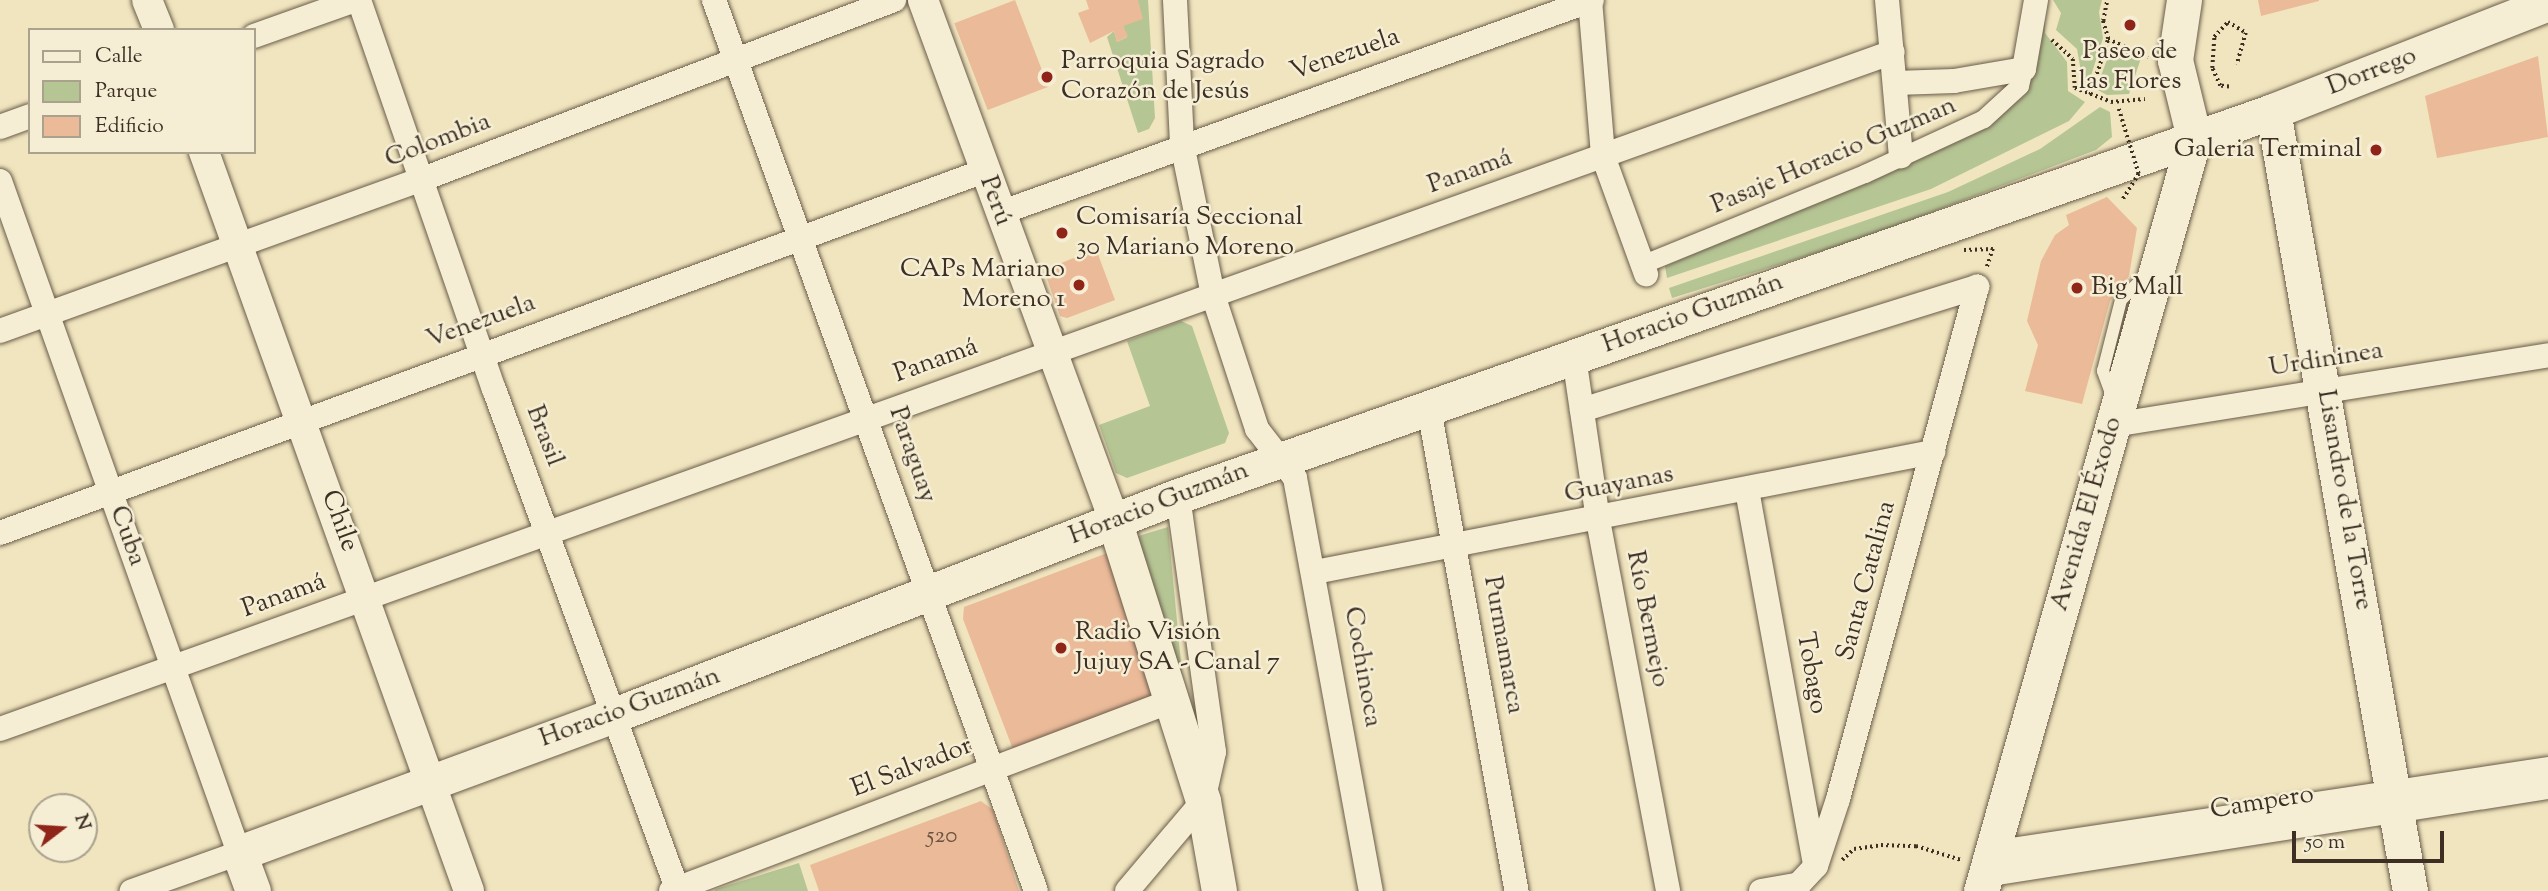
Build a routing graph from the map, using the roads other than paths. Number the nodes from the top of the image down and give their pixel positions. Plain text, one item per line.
1 (148, 0) edge
2 (357, 0) edge
3 (713, 0) edge
4 (894, 0) edge
5 (923, 0) edge
6 (1175, 0) edge
7 (1591, 0) edge
8 (1887, 0) edge
9 (2036, 0) edge
10 (2184, 0) edge
11 (2547, 6) edge
12 (158, 28) edge
13 (256, 35) edge
14 (1893, 52) junction
15 (735, 59) junction
16 (2024, 69) junction
17 (1896, 83) junction
18 (2273, 111) junction
19 (28, 117) edge
20 (0, 127) edge
21 (2194, 138) junction
22 (1182, 144) junction
23 (205, 154) edge
24 (2142, 154) junction
25 (1603, 156) junction
26 (1901, 156) junction
27 (984, 171) junction
28 (423, 179) junction
29 (0, 181) edge
30 (2172, 212) junction
31 (1000, 213) junction
32 (803, 239) junction
33 (238, 246) junction
34 (1644, 269) joint
35 (1213, 295) junction
36 (46, 314) junction
37 (0, 331) edge
38 (1051, 350) junction
39 (483, 352) junction
40 (2548, 355) edge
41 (1574, 357) junction
42 (2325, 390) junction
43 (1429, 409) junction
44 (1582, 410) junction
45 (2115, 416) junction
46 (867, 417) junction
47 (303, 421) junction
48 (1933, 452) junction
49 (1282, 457) junction
50 (110, 489) junction
51 (1747, 490) junction
52 (1178, 496) junction
53 (1114, 520) junction
54 (1598, 520) junction
55 (550, 532) junction
56 (0, 533) edge
57 (1454, 545) junction
58 (1315, 572) junction
59 (928, 594) junction
60 (367, 598) junction
61 (175, 666) junction
62 (1190, 696) junction
63 (617, 714) junction
64 (0, 729) edge
65 (2548, 769) edge
66 (990, 771) junction
67 (430, 781) junction
68 (2548, 787) edge
69 (1203, 801) junction
70 (2396, 804) junction
71 (239, 852) junction
72 (1817, 862) junction
73 (1986, 872) edge
74 (675, 890) edge
75 (132, 891) edge
76 (253, 891) edge
77 (469, 891) edge
78 (1036, 891) edge
79 (1127, 891) edge
80 (1219, 891) edge
81 (1371, 891) edge
82 (1517, 891) edge
83 (1668, 891) edge
84 (1761, 891) edge
85 (2410, 891) edge

1 - 12 street
2 - 13 street
2 - 28 street, Brasil
3 - 15 street, Paraguay
4 - 15 street, Colombia
5 - 27 street, Perú
6 - 22 street, Cochinoca
7 - 22 street, Venezuela
7 - 25 street
8 - 14 street
9 - 16 street
10 - 21 main road
11 - 18 main road, Dorrego
14 - 17 street
14 - 25 street, Panamá
15 - 28 street, Colombia
15 - 32 street, Paraguay
16 - 17 street
16 - 26 street, Pasaje Horacio Guzman
17 - 26 street
18 - 21 main road, Dorrego
18 - 42 main road, Lisandro de la Torre
19 - 20 street
21 - 24 main road, Horacio Guzmán
21 - 30 main road, Avenida El Éxodo
22 - 31 street, Venezuela
22 - 35 street, Cochinoca
23 - 33 street, Chile
24 - 30 main road
24 - 41 main road, Horacio Guzmán
25 - 34 street
25 - 35 street, Panamá
26 - 34 street, Pasaje Horacio Guzman
27 - 31 street, Perú
27 - 32 street, Venezuela
28 - 33 street, Colombia
28 - 39 street, Brasil
29 - 36 street, Cuba
30 - 45 main road, Avenida El Éxodo
31 - 38 street, Perú
32 - 39 street, Venezuela
32 - 46 street, Paraguay
33 - 36 street, Colombia
33 - 47 street, Chile
35 - 38 street, Panamá
35 - 49 street, Cochinoca
36 - 37 street, Colombia
36 - 50 street, Cuba
38 - 46 street, Panamá
38 - 53 street, Perú
39 - 47 street, Venezuela
39 - 55 street, Brasil
40 - 42 street, Urdininea
41 - 43 main road, Horacio Guzmán
41 - 44 street, Río Bermejo
42 - 45 street, Urdininea
42 - 70 main road, Lisandro de la Torre
43 - 49 main road, Horacio Guzmán
43 - 57 street, Purmamarca
44 - 48 street, Santa Catalina
44 - 54 street, Río Bermejo
45 - 73 main road, Avenida El Éxodo
46 - 55 street, Panamá
46 - 59 street, Paraguay
47 - 50 street, Venezuela
47 - 60 street, Chile
48 - 51 street, Guayanas
48 - 72 street, Santa Catalina
49 - 52 main road, Horacio Guzmán
49 - 58 street, Cochinoca
50 - 56 street, Venezuela
50 - 61 street, Cuba
51 - 54 street, Guayanas
51 - 72 street, Tobago
52 - 53 main road, Horacio Guzmán
52 - 62 street
53 - 59 main road, Horacio Guzmán
53 - 62 main road
54 - 57 street, Guayanas
54 - 83 street, Río Bermejo
55 - 60 street, Panamá
55 - 63 street, Brasil
57 - 58 street, Guayanas
57 - 82 street, Purmamarca
58 - 81 street, Cochinoca
59 - 63 main road, Horacio Guzmán
59 - 66 street, Paraguay
60 - 61 street, Panamá
60 - 67 street, Chile
61 - 64 street, Panamá
61 - 71 street, Cuba
62 - 66 street, El Salvador
62 - 69 main road
63 - 67 main road, Horacio Guzmán
63 - 74 street, Brasil
65 - 70 street, Campero
66 - 74 street, El Salvador
66 - 78 street, Paraguay
67 - 71 main road, Horacio Guzmán
67 - 77 street, Chile
68 - 70 street, Campero
69 - 79 street
69 - 80 main road
70 - 73 street, Campero
70 - 85 main road, Lisandro de la Torre
71 - 75 street, Horacio Guzmán
71 - 76 main road, Cuba
72 - 84 street, Santa Catalina

